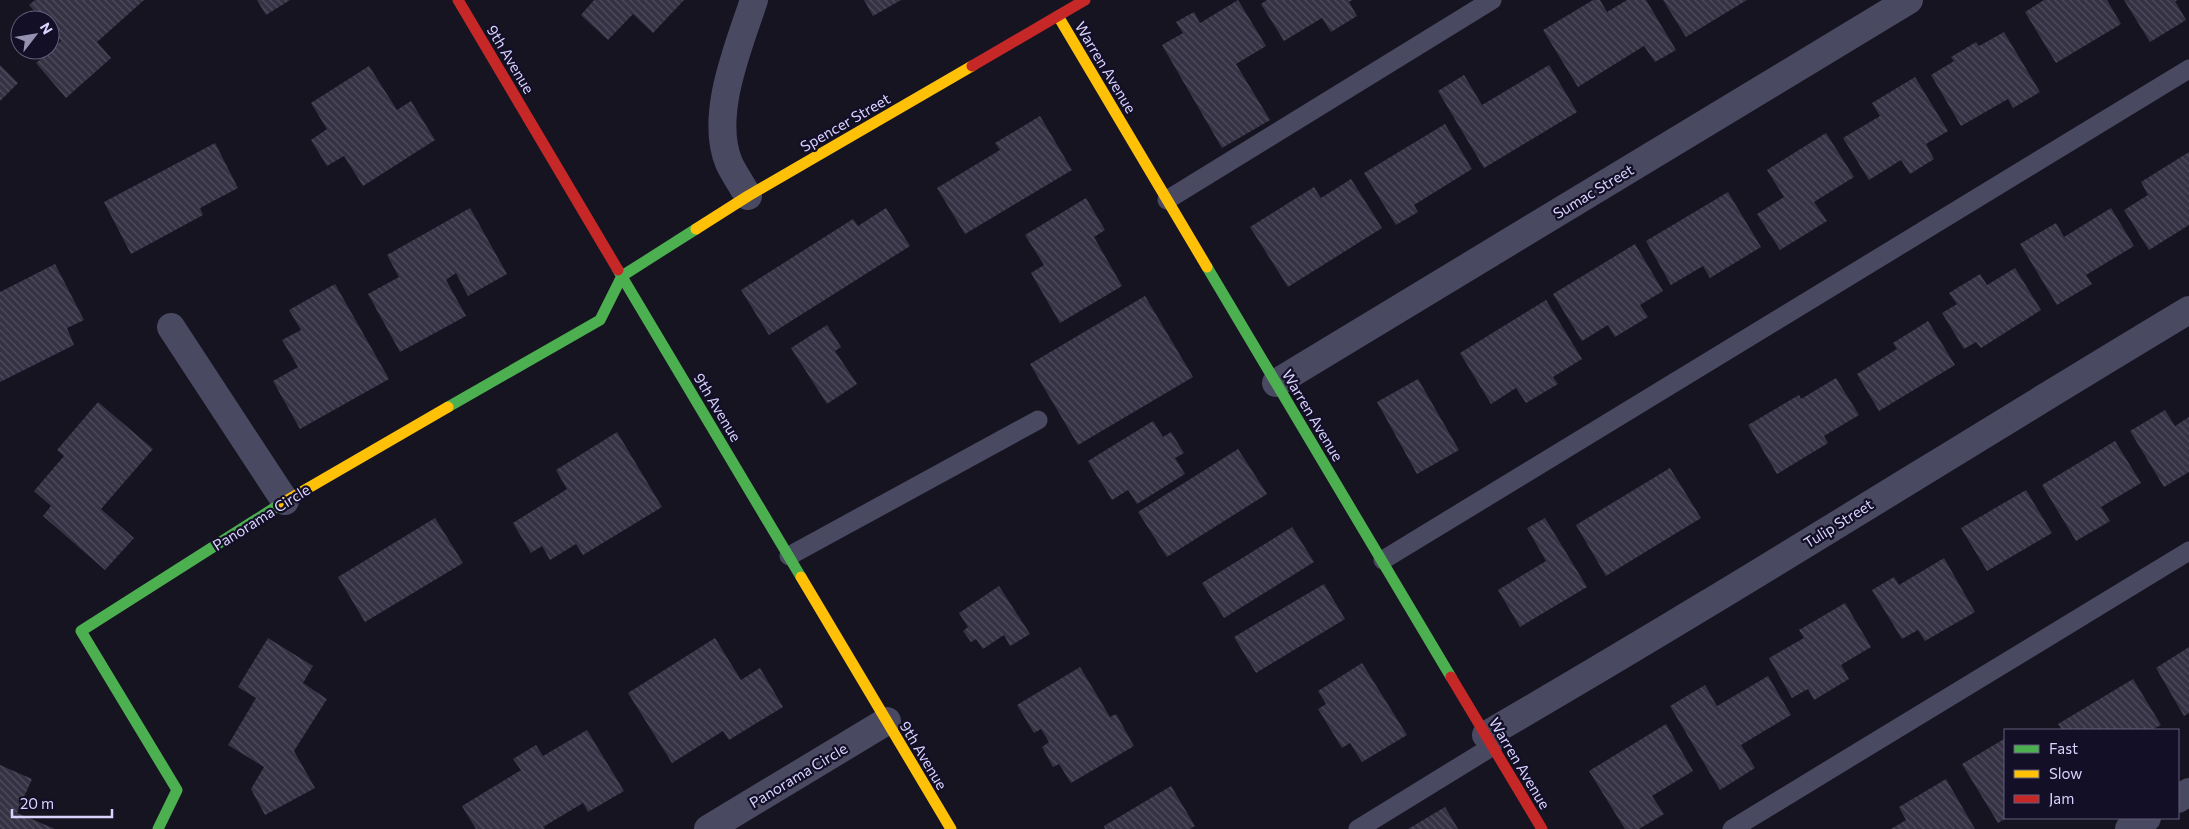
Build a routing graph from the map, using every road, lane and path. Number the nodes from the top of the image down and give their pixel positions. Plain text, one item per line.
1 (458, 0) edge
2 (754, 0) edge
3 (1084, 0) edge
4 (1492, 0) edge
5 (1909, 0) edge
6 (1058, 16) junction
7 (2189, 69) edge
8 (748, 196) junction
9 (1167, 200) junction
10 (622, 276) junction
11 (2189, 310) edge
12 (171, 328) dead end
13 (1276, 383) junction
14 (1038, 420) dead end
15 (285, 501) junction
16 (2189, 551) edge
17 (789, 556) junction
18 (1382, 560) junction
19 (887, 721) junction
20 (1489, 741) junction
21 (2145, 819) edge
22 (158, 829) edge
23 (708, 829) edge
24 (951, 829) edge
25 (1358, 829) edge
26 (1542, 829) edge
27 (1732, 829) edge
28 (2129, 829) edge

1 - 10 street, 9th Avenue
2 - 8 street
3 - 6 street, Spencer Street
4 - 9 lane
5 - 13 street, Sumac Street
6 - 8 street, Spencer Street
6 - 9 street, Warren Avenue
7 - 18 lane
8 - 10 street, Spencer Street
9 - 13 street, Warren Avenue
10 - 15 street, Panorama Circle
10 - 17 street, 9th Avenue
11 - 20 street, Tulip Street
12 - 15 street
13 - 18 street, Warren Avenue
14 - 17 lane
15 - 22 street, Panorama Circle
16 - 27 lane
17 - 19 street, 9th Avenue
18 - 20 street, Warren Avenue
19 - 23 street, Panorama Circle
19 - 24 street, 9th Avenue
20 - 25 lane
20 - 26 street, Warren Avenue
21 - 28 street

